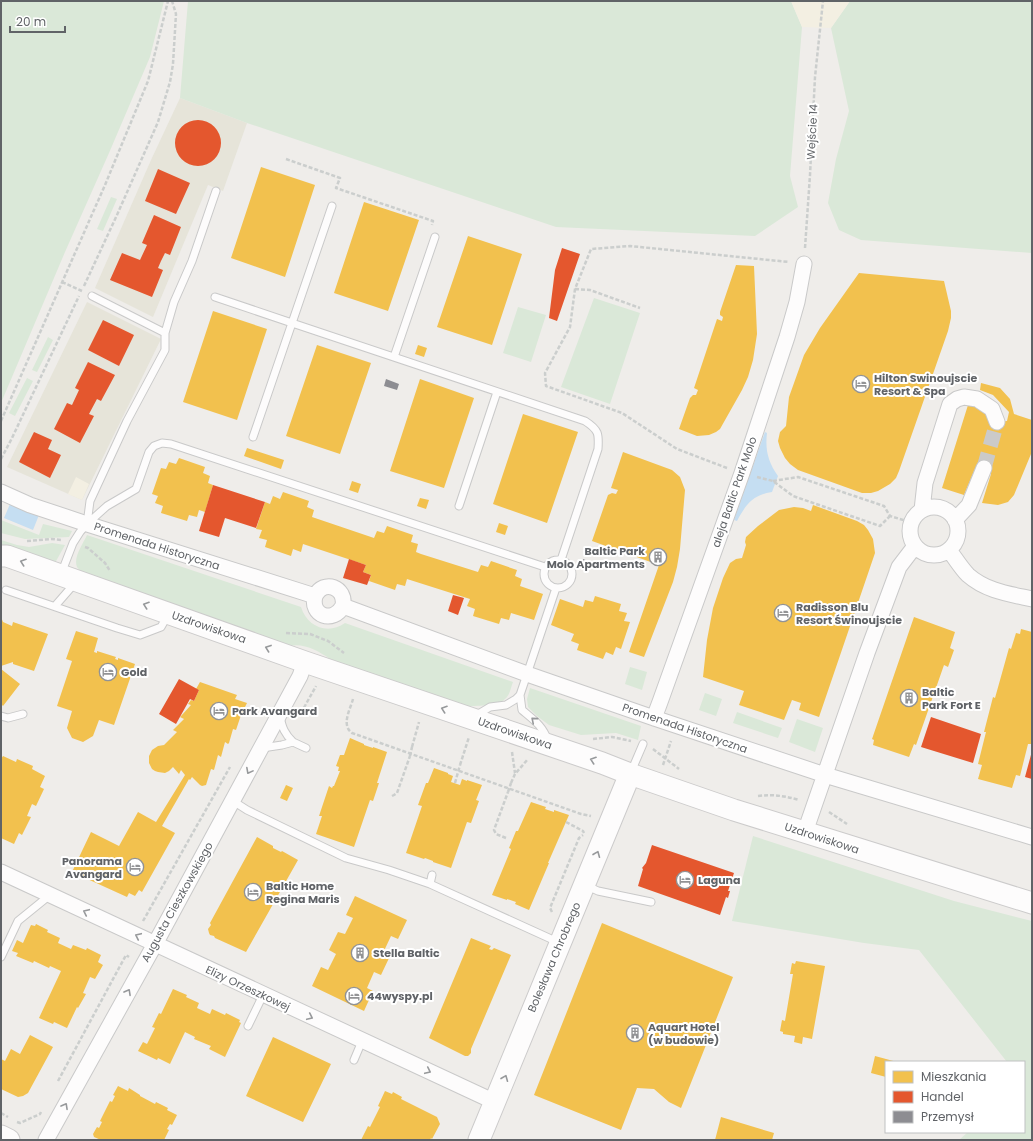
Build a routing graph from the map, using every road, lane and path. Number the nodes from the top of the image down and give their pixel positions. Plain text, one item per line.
1 (168, 1) edge
2 (172, 1) edge
3 (822, 1) edge
4 (286, 159) dead end
5 (216, 191) dead end
6 (332, 206) dead end
7 (433, 223) dead end
8 (435, 237) dead end
9 (773, 261) dead end
10 (804, 264) joint
11 (62, 282) junction
12 (575, 289) junction
13 (82, 291) junction
14 (92, 296) joint
15 (215, 297) dead end
16 (640, 308) dead end
17 (292, 323) junction
18 (166, 333) junction
19 (394, 357) junction
20 (497, 392) junction
21 (1, 422) edge
22 (997, 422) dead end
23 (253, 438) dead end
24 (1, 459) edge
25 (984, 468) tunnel mouth
26 (742, 473) junction
27 (772, 481) junction
28 (1, 492) edge
29 (459, 506) dead end
30 (922, 510) junction
31 (890, 516) junction
32 (955, 520) junction
33 (911, 522) junction
34 (87, 524) junction
35 (26, 542) dead end
36 (73, 543) junction
37 (915, 546) junction
38 (949, 550) junction
39 (1, 556) edge
40 (561, 560) junction
41 (546, 567) junction
42 (111, 572) dead end
43 (68, 578) junction
44 (556, 588) junction
45 (6, 590) dead end
46 (315, 596) junction
47 (1032, 599) edge
48 (54, 606) junction
49 (343, 606) junction
50 (169, 613) junction
51 (284, 633) dead end
52 (345, 654) dead end
53 (305, 662) junction
54 (527, 674) junction
55 (355, 694) dead end
56 (520, 695) junction
57 (23, 714) dead end
58 (279, 714) junction
59 (1, 716) edge
60 (421, 718) dead end
61 (654, 718) junction
62 (677, 725) junction
63 (471, 726) junction
64 (592, 739) dead end
65 (293, 742) junction
66 (642, 744) joint
67 (550, 745) junction
68 (261, 748) junction
69 (306, 748) dead end
70 (511, 748) dead end
71 (530, 756) dead end
72 (230, 766) dead end
73 (515, 774) junction
74 (630, 774) junction
75 (826, 775) junction
76 (657, 783) junction
77 (455, 784) dead end
78 (392, 796) dead end
79 (233, 801) junction
80 (597, 818) dead end
81 (566, 822) dead end
82 (583, 831) dead end
83 (805, 832) junction
84 (1032, 837) edge
85 (506, 838) dead end
86 (1, 872) edge
87 (432, 876) dead end
88 (430, 884) junction
89 (584, 885) junction
90 (50, 895) junction
91 (651, 902) dead end
92 (1032, 903) edge
93 (136, 935) junction
94 (560, 943) junction
95 (155, 944) junction
96 (126, 955) dead end
97 (1, 957) edge
98 (263, 995) junction
99 (248, 1026) dead end
100 (362, 1041) junction
101 (354, 1060) dead end
102 (495, 1102) junction
103 (1, 1136) edge
104 (9, 1140) edge
105 (46, 1140) edge
106 (480, 1140) edge

1 - 11 path
2 - 13 path
3 - 10 path, Wejście 14
4 - 7 path
5 - 18 lane
6 - 17 lane
8 - 19 lane
9 - 12 path
10 - 26 street, aleja Baltic Park Molo
11 - 13 path
11 - 21 path
12 - 16 path
12 - 26 path
13 - 14 path
13 - 24 path
14 - 18 lane
15 - 17 lane
17 - 19 lane
17 - 23 lane
18 - 34 lane
19 - 20 lane
20 - 29 lane
20 - 40 lane
22 - 30 street
25 - 32 street
26 - 27 path
26 - 61 street, aleja Baltic Park Molo
27 - 31 path
27 - 31 path
28 - 34 street, Promenada Historyczna
30 - 32 street
30 - 33 street
31 - 33 path
32 - 38 street
33 - 37 street
34 - 36 lane
34 - 41 lane
34 - 46 street, Promenada Historyczna
35 - 36 path
36 - 42 path
36 - 43 lane
37 - 38 street
37 - 75 street
38 - 47 street
43 -> 39 street, Uzdrowiskowa
40 - 41 lane
40 - 44 lane
41 - 44 lane
43 - 48 lane
50 -> 43 street, Uzdrowiskowa
44 - 54 lane
45 - 48 lane
46 - 49 street
46 - 49 street
48 - 50 lane
49 - 54 street, Promenada Historyczna
53 -> 50 street, Uzdrowiskowa
51 - 52 path
53 - 58 street, Augusta Cieszkowskiego
63 -> 53 street, Uzdrowiskowa
54 - 56 lane
54 - 61 street, Promenada Historyczna
55 - 80 path
56 - 63 lane
67 -> 56 lane
57 - 59 lane
58 - 65 lane
58 - 68 street, Augusta Cieszkowskiego
60 - 78 path, bridge
61 - 62 street, Promenada Historyczna
62 - 75 street, Promenada Historyczna
62 - 76 path
63 - 67 street, Uzdrowiskowa
63 - 77 path, bridge
64 - 66 path
65 - 68 lane
65 - 69 lane
66 - 74 lane
74 -> 67 street, Uzdrowiskowa
68 -> 79 street, Augusta Cieszkowskiego
70 - 73 path
71 - 73 path
72 - 93 path
73 - 85 path, bridge
74 - 76 street, Uzdrowiskowa
89 -> 74 street, Bolesława Chrobrego
75 - 83 street
75 - 84 street, Promenada Historyczna
76 - 83 street, Uzdrowiskowa
79 - 88 lane
79 - 95 street, Augusta Cieszkowskiego
81 - 82 path
83 - 92 street, Uzdrowiskowa
86 - 90 street, Elizy Orzeszkowej
87 - 88 lane
88 - 94 lane
89 - 91 lane
89 - 94 street, Bolesława Chrobrego
93 -> 90 street, Elizy Orzeszkowej
90 - 97 lane
95 -> 93 street, Elizy Orzeszkowej
93 - 96 path
102 -> 94 street, Bolesława Chrobrego
95 - 98 street, Elizy Orzeszkowej
105 -> 95 street, Augusta Cieszkowskiego
98 - 99 lane
98 -> 100 street, Elizy Orzeszkowej
100 - 101 lane
100 -> 102 street, Elizy Orzeszkowej
102 - 106 street, Bolesława Chrobrego
103 - 104 street

